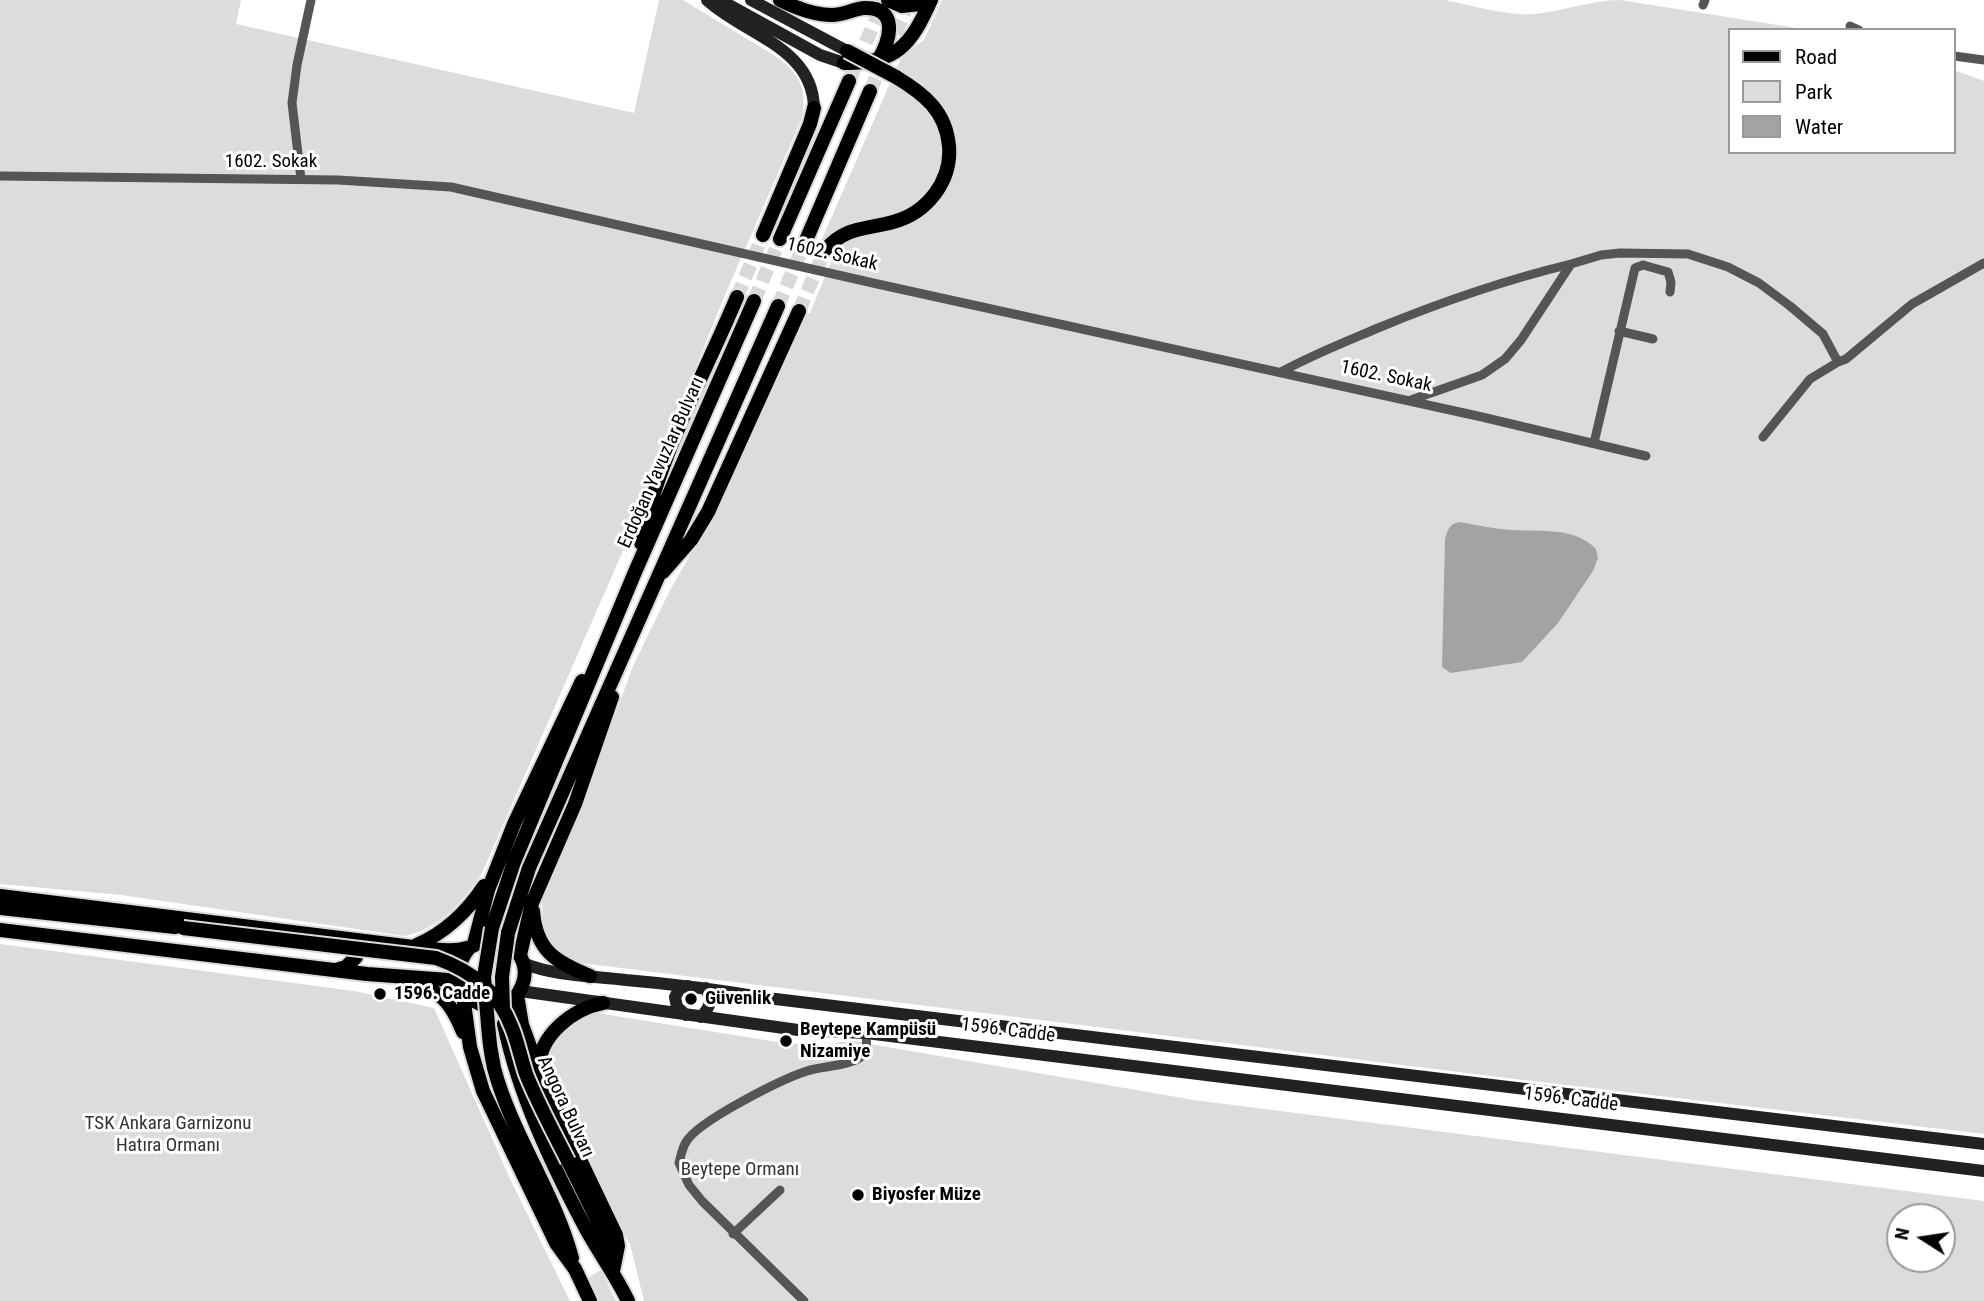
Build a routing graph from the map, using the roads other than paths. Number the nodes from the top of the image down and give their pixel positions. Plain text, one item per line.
1 (311, 0) edge
2 (706, 0) edge
3 (720, 0) edge
4 (751, 0) edge
5 (780, 0) edge
6 (888, 0) edge
7 (930, 2) edge
8 (858, 4) edge
9 (1956, 56) edge
10 (846, 57) junction
11 (878, 60) junction
12 (1984, 60) edge
13 (849, 81) tunnel mouth
14 (870, 91) tunnel mouth
15 (814, 108) joint
16 (0, 176) edge
17 (300, 179) junction
18 (763, 235) tunnel mouth
19 (780, 239) tunnel mouth
20 (804, 245) tunnel mouth
21 (825, 250) tunnel mouth
22 (1984, 263) edge
23 (1571, 264) junction
24 (1670, 292) dead end
25 (737, 297) tunnel mouth
26 (754, 301) tunnel mouth
27 (778, 306) tunnel mouth
28 (799, 311) tunnel mouth
29 (1619, 331) junction
30 (1653, 339) dead end
31 (1838, 362) junction
32 (1281, 372) junction
33 (1409, 401) junction
34 (1763, 437) dead end
35 (1594, 443) junction
36 (1646, 456) dead end
37 (635, 572) junction
38 (655, 581) junction
39 (607, 641) junction
40 (628, 642) junction
41 (496, 867) junction
42 (0, 896) edge
43 (532, 903) junction
44 (0, 908) edge
45 (0, 930) edge
46 (338, 936) junction
47 (472, 946) junction
48 (413, 947) junction
49 (522, 959) junction
50 (334, 970) junction
51 (366, 974) junction
52 (590, 976) junction
53 (463, 981) junction
54 (688, 986) junction
55 (706, 988) junction
56 (518, 993) junction
57 (603, 1003) junction
58 (686, 1015) junction
59 (701, 1017) junction
60 (523, 1025) junction
61 (866, 1033) junction
62 (469, 1041) junction
63 (539, 1069) junction
64 (1984, 1144) edge
65 (1984, 1171) edge
66 (780, 1191) dead end
67 (733, 1234) junction
68 (575, 1269) junction
69 (613, 1271) junction
70 (590, 1301) edge
71 (628, 1301) edge
72 (804, 1301) edge

1 - 17 street
2 - 15 main road
3 - 10 main road
4 - 10 main road
5 - 8 main road
6 - 7 main road
7 - 11 main road
8 - 11 main road
9 - 12 street
10 - 11 main road
10 - 21 main road, bridge
13 - 19 main road
14 - 20 main road
15 - 18 main road
16 - 17 street, 1602. Sokak
17 - 32 street, 1602. Sokak
22 - 31 street
23 - 31 street
23 - 32 street
23 - 33 street
24 - 29 street
25 - 37 main road
26 - 37 main road, Erdoğan Yavuzlar Bulvarı
27 - 38 main road
28 - 38 main road
29 - 30 street
29 - 35 street
31 - 34 street
32 - 33 street, 1602. Sokak
33 - 35 street, 1602. Sokak
35 - 36 street, 1602. Sokak
37 - 39 main road, Erdoğan Yavuzlar Bulvarı
38 - 40 main road
39 - 41 main road, Erdoğan Yavuzlar Bulvarı
39 - 68 main road, Erdoğan Yavuzlar Bulvarı, bridge
40 - 43 main road
40 - 69 main road, Angora Bulvarı, bridge
41 - 47 main road, Erdoğan Yavuzlar Bulvarı
41 - 48 main road
42 - 46 main road, 1596. Cadde
43 - 49 main road
43 - 52 main road
44 - 53 main road, 1596. Cadde, bridge
45 - 50 main road, 1596. Cadde
46 - 48 main road, 1596. Cadde
46 - 50 main road
47 - 48 main road, 1596. Cadde
47 - 49 main road, 1596. Cadde
47 - 53 main road, Erdoğan Yavuzlar Bulvarı
49 - 52 main road, 1596. Cadde
49 - 56 main road, Angora Bulvarı
50 - 51 main road, 1596. Cadde
51 - 53 main road, 1596. Cadde
51 - 62 main road
52 - 54 main road, 1596. Cadde
53 - 56 main road, 1596. Cadde
53 - 62 main road
53 - 69 main road, Angora Bulvarı, bridge
54 - 55 main road, 1596. Cadde
54 - 58 main road
55 - 59 main road
55 - 64 main road, 1596. Cadde
56 - 57 main road, 1596. Cadde
56 - 60 main road, Angora Bulvarı
57 - 58 main road, 1596. Cadde
57 - 63 main road
58 - 59 main road, 1596. Cadde
59 - 61 main road, 1596. Cadde
60 - 62 main road
60 - 63 main road, Angora Bulvarı
61 - 65 main road, 1596. Cadde
61 - 67 street
62 - 68 main road
63 - 69 main road, Angora Bulvarı
66 - 67 street
67 - 72 street
68 - 70 main road
69 - 71 main road, Angora Bulvarı

